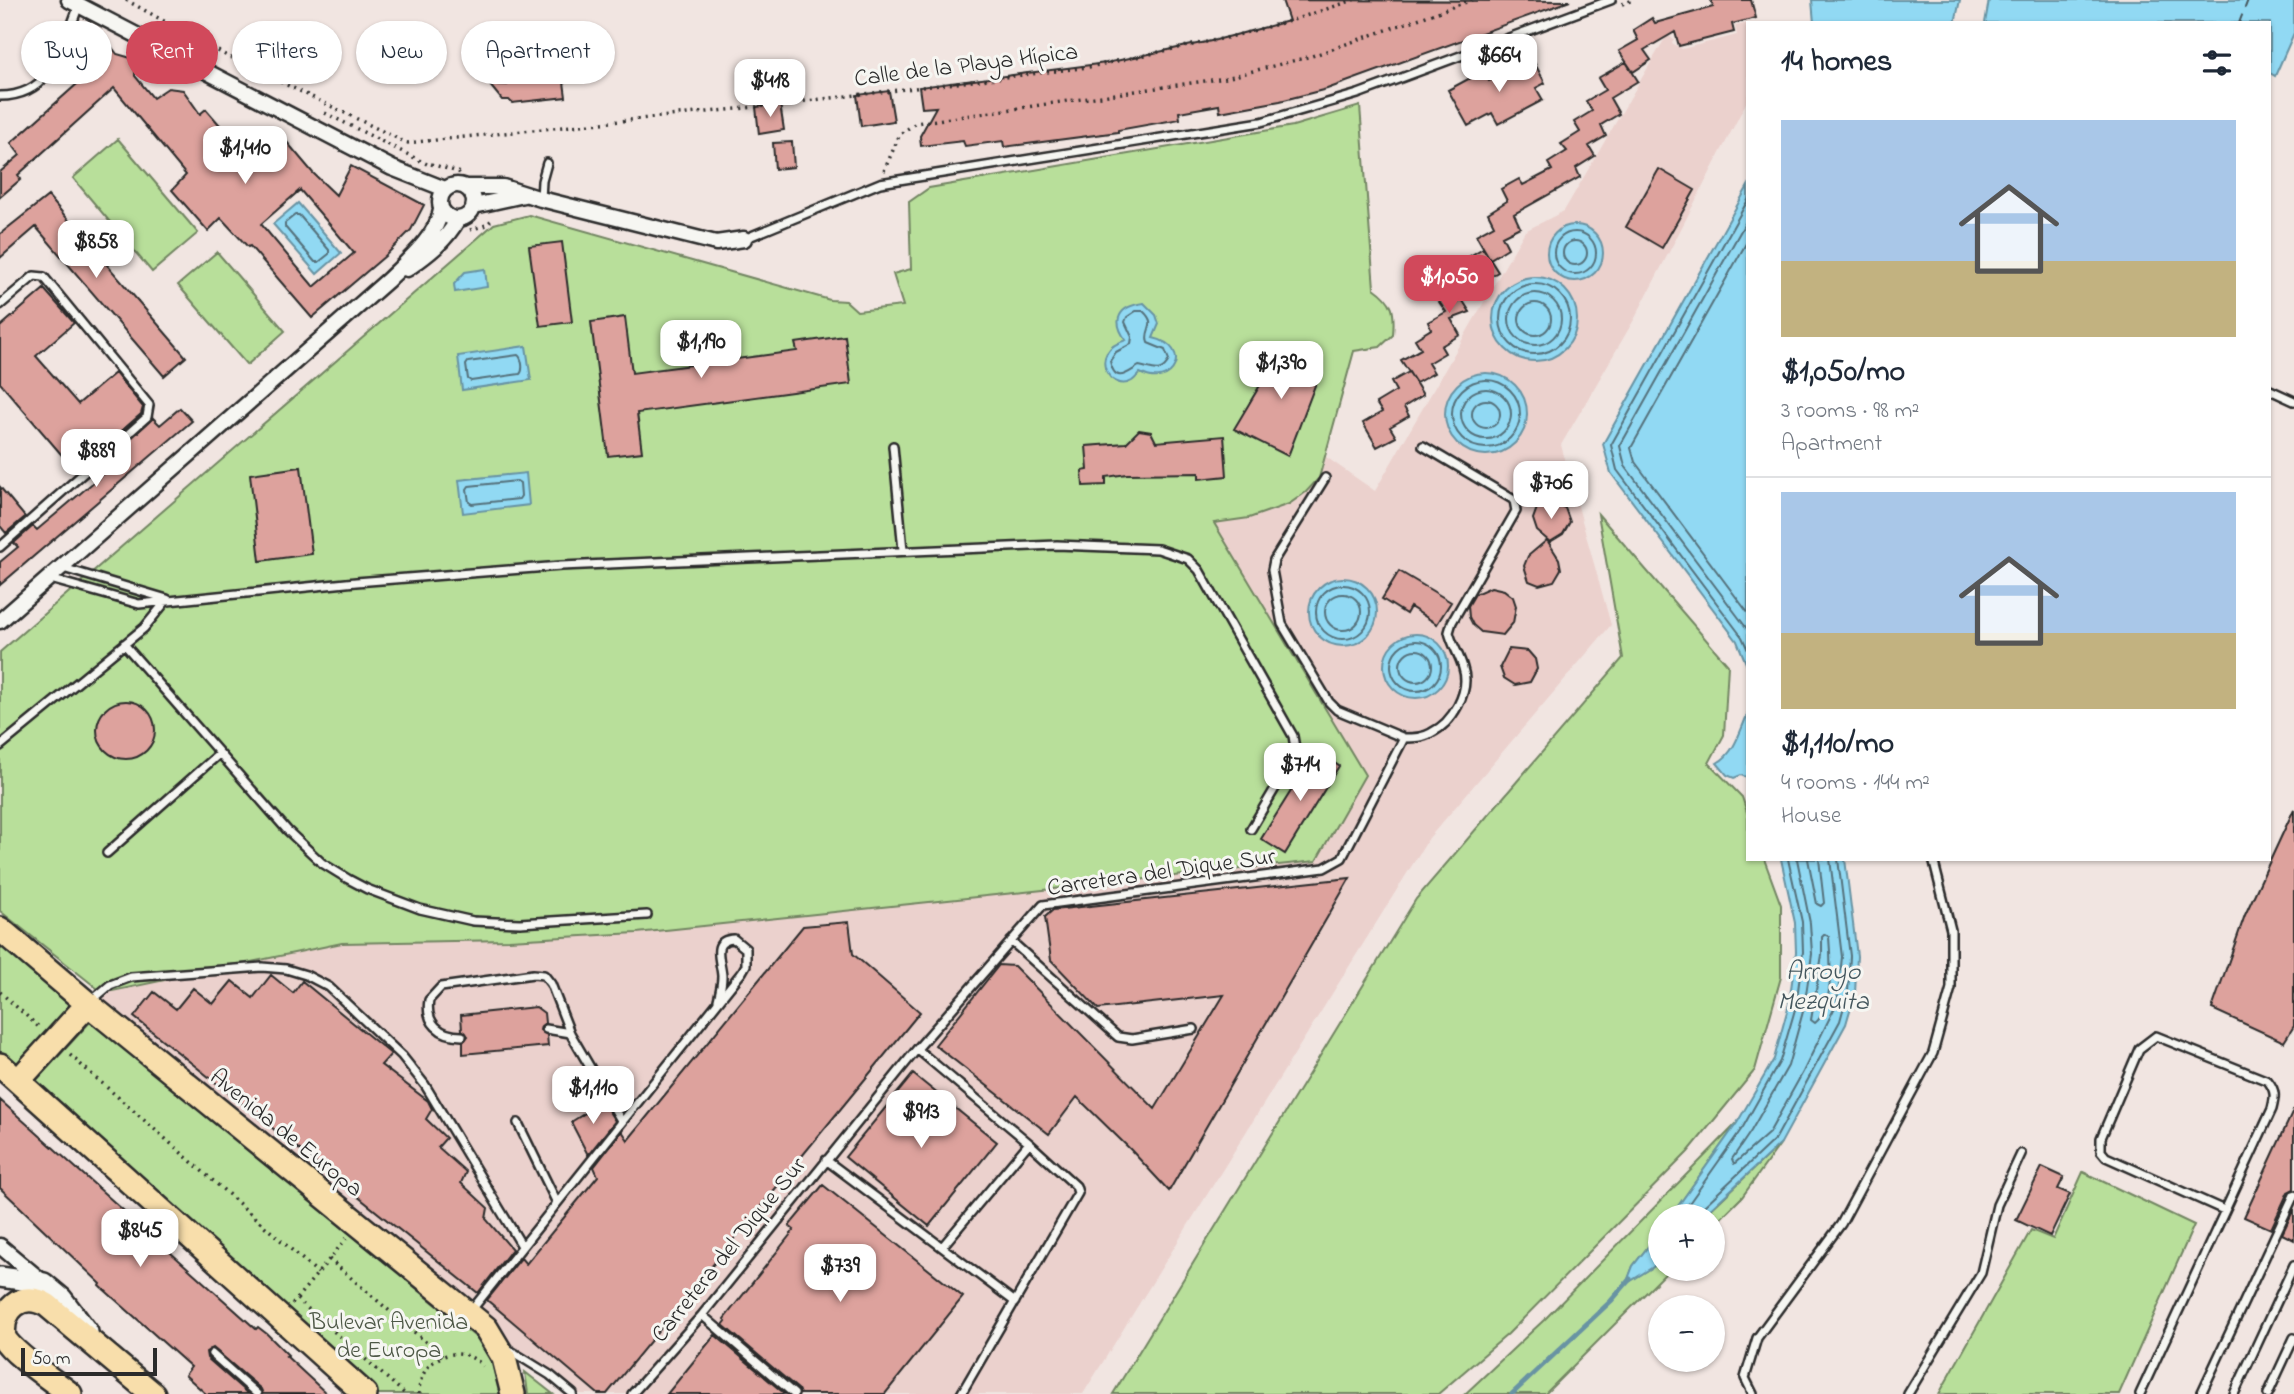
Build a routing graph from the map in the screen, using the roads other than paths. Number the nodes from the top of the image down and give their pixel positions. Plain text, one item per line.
1 (1611, 0) edge
2 (74, 3) edge
3 (0, 96) edge
4 (547, 163) dead end
5 (466, 187) junction
6 (445, 189) junction
7 (524, 195) junction
8 (541, 199) junction
9 (474, 206) junction
10 (441, 210) junction
11 (458, 219) junction
12 (744, 239) joint
13 (387, 280) junction
14 (0, 305) edge
15 (2271, 390) edge
16 (2294, 401) edge
17 (893, 446) dead end
18 (1423, 446) dead end
19 (1325, 478) dead end
20 (0, 547) edge
21 (902, 550) junction
22 (63, 568) junction
23 (50, 579) junction
24 (167, 600) junction
25 (0, 621) edge
26 (124, 644) junction
27 (1404, 738) junction
28 (0, 746) edge
29 (219, 754) junction
30 (1251, 829) dead end
31 (107, 853) dead end
32 (1934, 861) edge
33 (647, 915) dead end
34 (0, 929) edge
35 (1011, 941) junction
36 (718, 1000) junction
37 (88, 1004) junction
38 (546, 1029) dead end
39 (1194, 1029) dead end
40 (570, 1033) junction
41 (462, 1036) dead end
42 (917, 1049) junction
43 (0, 1065) edge
44 (18, 1082) junction
45 (622, 1122) junction
46 (518, 1123) dead end
47 (1029, 1143) junction
48 (2021, 1154) dead end
49 (825, 1160) junction
50 (2294, 1195) edge
51 (557, 1203) junction
52 (2224, 1210) junction
53 (0, 1246) edge
54 (522, 1246) junction
55 (942, 1247) junction
56 (2294, 1265) edge
57 (0, 1277) edge
58 (46, 1294) junction
59 (1015, 1302) junction
60 (469, 1313) junction
61 (702, 1315) junction
62 (2294, 1338) edge
63 (6, 1341) edge
64 (496, 1342) junction
65 (212, 1354) dead end
66 (71, 1394) edge
67 (153, 1394) edge
68 (257, 1394) edge
69 (365, 1394) edge
70 (513, 1394) edge
71 (573, 1394) edge
72 (632, 1394) edge
73 (793, 1394) edge
74 (961, 1394) edge
75 (1753, 1394) edge
76 (1908, 1394) edge
77 (2140, 1394) edge
78 (2200, 1394) edge
79 (2234, 1394) edge
80 (2268, 1394) edge

1 - 12 lane
2 - 3 lane
2 - 6 street
4 - 8 lane
5 - 6 street
5 - 7 street
5 - 9 street
6 - 10 street
7 - 8 street
7 - 9 street
8 - 12 street
9 - 11 street
10 - 11 street
10 - 13 street
11 - 13 street
13 - 22 street
14 - 20 lane
15 - 16 lane
17 - 21 lane
18 - 27 lane
19 - 27 lane
21 - 24 lane
21 - 30 lane
22 - 23 street
22 - 24 lane
23 - 24 lane
23 - 25 street
24 - 26 lane
26 - 28 lane
26 - 29 lane
27 - 35 lane, Carretera del Dique Sur
29 - 31 lane
29 - 33 lane
32 - 75 lane
34 - 37 main road, Avenida de Europa
35 - 39 lane
35 - 42 lane, Carretera del Dique Sur
36 - 36 lane
36 - 45 lane
37 - 44 main road
37 - 54 lane
37 - 60 main road, Avenida de Europa
38 - 40 lane
40 - 41 lane
40 - 45 lane
42 - 47 lane
42 - 49 lane, Carretera del Dique Sur
43 - 44 main road
44 - 69 main road
45 - 51 lane
46 - 51 lane
47 - 55 lane
47 - 59 lane
48 - 76 lane
49 - 55 lane
49 - 61 lane, Carretera del Dique Sur
50 - 78 lane
51 - 54 lane
52 - 52 lane
52 - 77 lane
53 - 58 street
54 - 60 lane
55 - 59 lane
56 - 79 lane
57 - 58 street
58 - 63 main road
58 - 67 main road
59 - 74 lane
60 - 64 main road, Avenida de Europa
61 - 72 lane, Carretera del Dique Sur
61 - 73 lane
62 - 80 lane
63 - 66 main road
64 - 70 main road, Avenida de Europa
64 - 71 lane
65 - 68 lane

